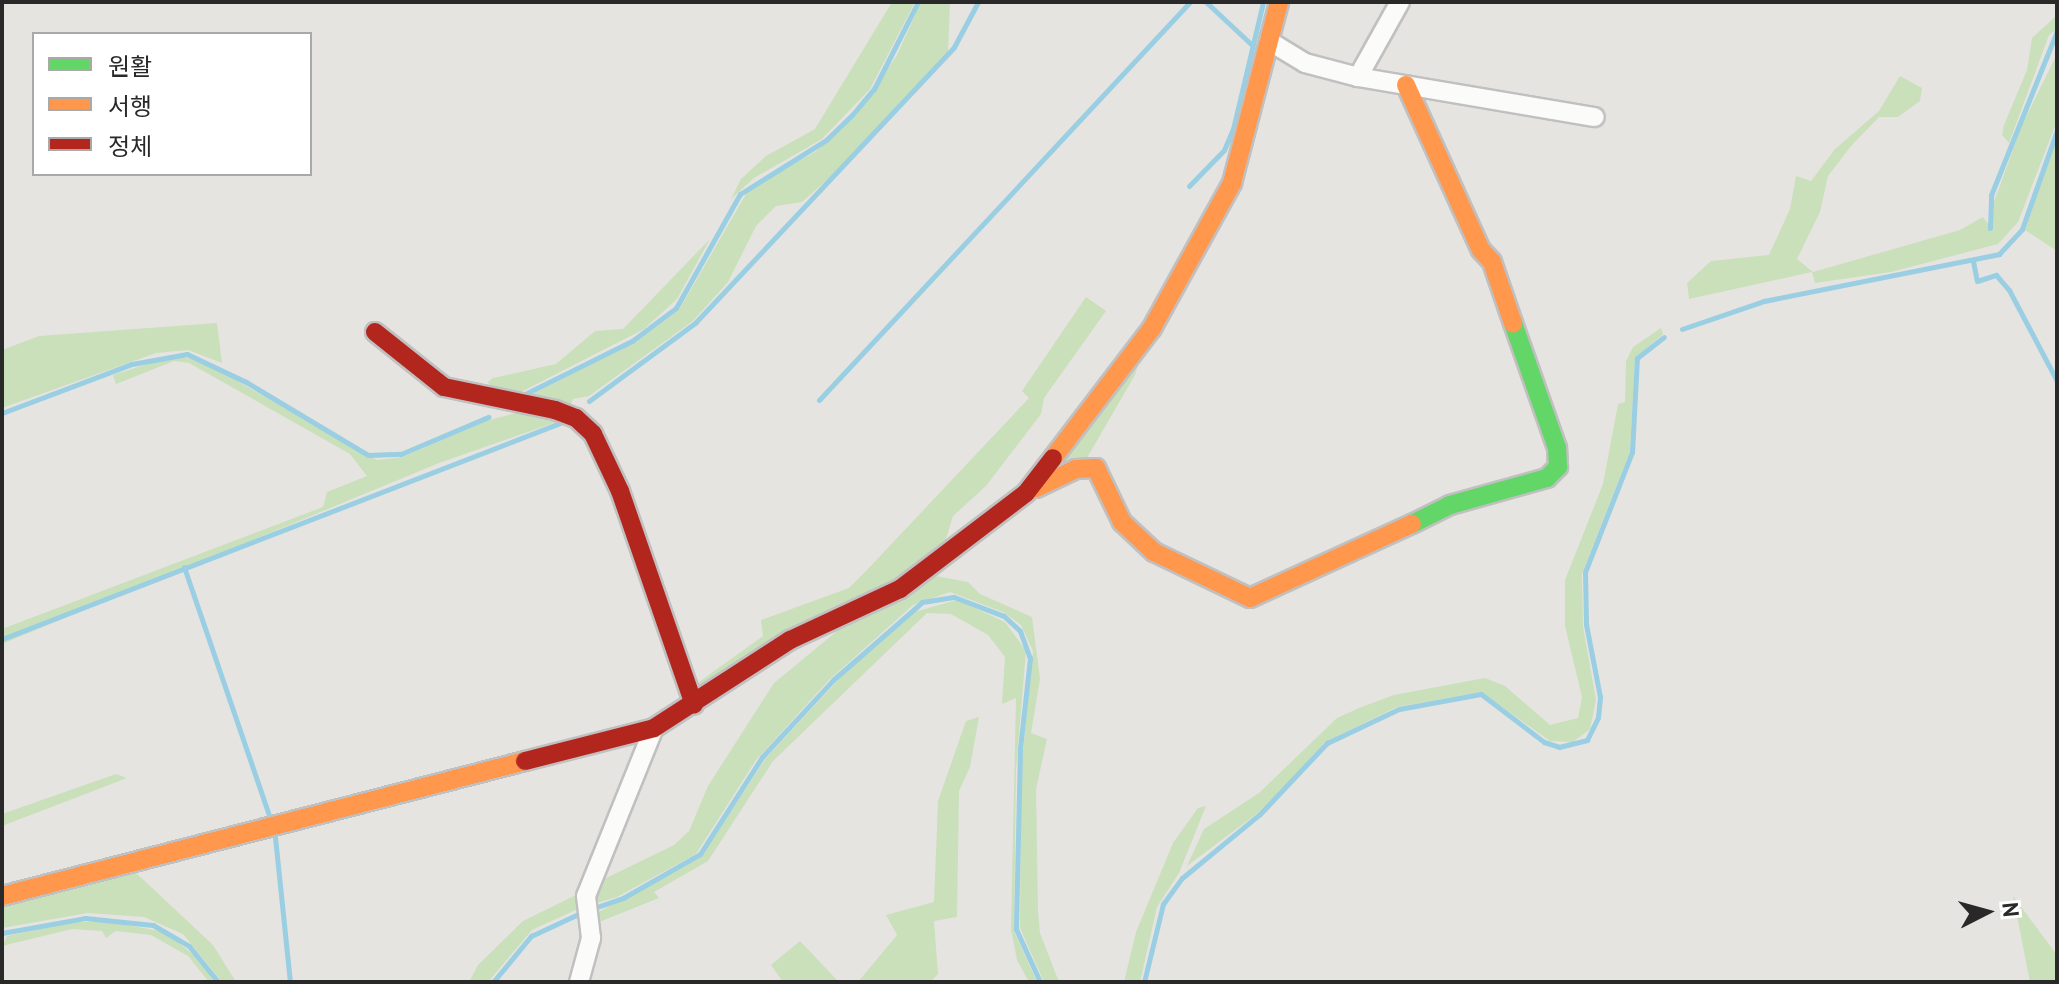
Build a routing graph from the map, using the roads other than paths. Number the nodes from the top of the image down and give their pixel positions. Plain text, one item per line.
1 (1279, 2) edge
2 (1400, 2) edge
3 (1269, 41) junction
4 (1358, 77) junction
5 (1406, 85) junction
6 (1595, 117) dead end
7 (375, 332) dead end
8 (1026, 493) junction
9 (694, 705) junction
10 (654, 728) junction
11 (2, 896) edge
12 (579, 982) edge

1 - 3 street
2 - 4 street
3 - 4 street
3 - 8 street
4 - 5 street
5 - 6 street
5 - 8 street
7 - 9 street
8 - 9 street
9 - 10 street
10 - 11 street
10 - 12 street

